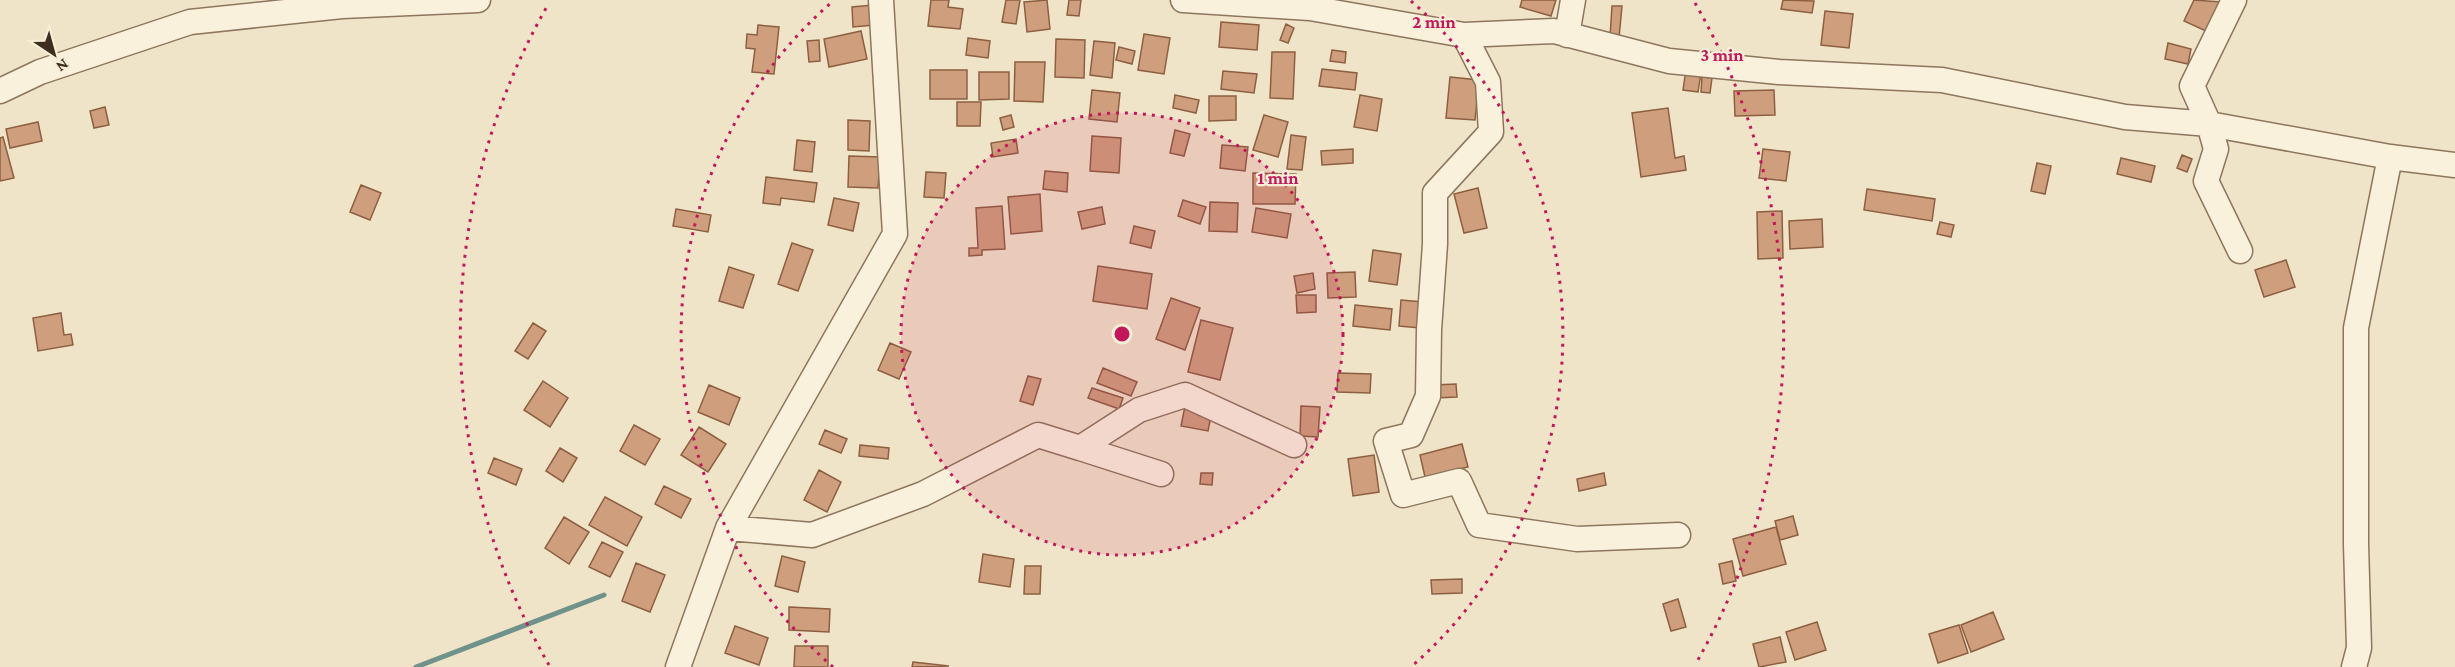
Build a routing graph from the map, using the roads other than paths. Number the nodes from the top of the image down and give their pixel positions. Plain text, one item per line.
1 (478, 0) edge
2 (881, 0) edge
3 (1183, 0) edge
4 (1573, 0) edge
5 (2234, 0) edge
6 (217, 9) edge
7 (1464, 35) junction
8 (1567, 35) junction
9 (0, 91) edge
10 (2210, 124) junction
11 (2390, 157) junction
12 (2455, 165) edge
13 (2240, 251) dead end
14 (1294, 445) dead end
15 (1080, 448) junction
16 (1161, 474) dead end
17 (728, 528) junction
18 (1678, 535) dead end
19 (678, 667) edge
20 (2354, 667) edge

1 - 6 street
2 - 17 street
3 - 7 street
4 - 8 street
5 - 10 street
6 - 9 street
7 - 8 street
7 - 18 street
8 - 10 street
10 - 11 street
10 - 13 street
11 - 12 street
11 - 20 street
14 - 15 street
15 - 16 street
15 - 17 street
17 - 19 street

